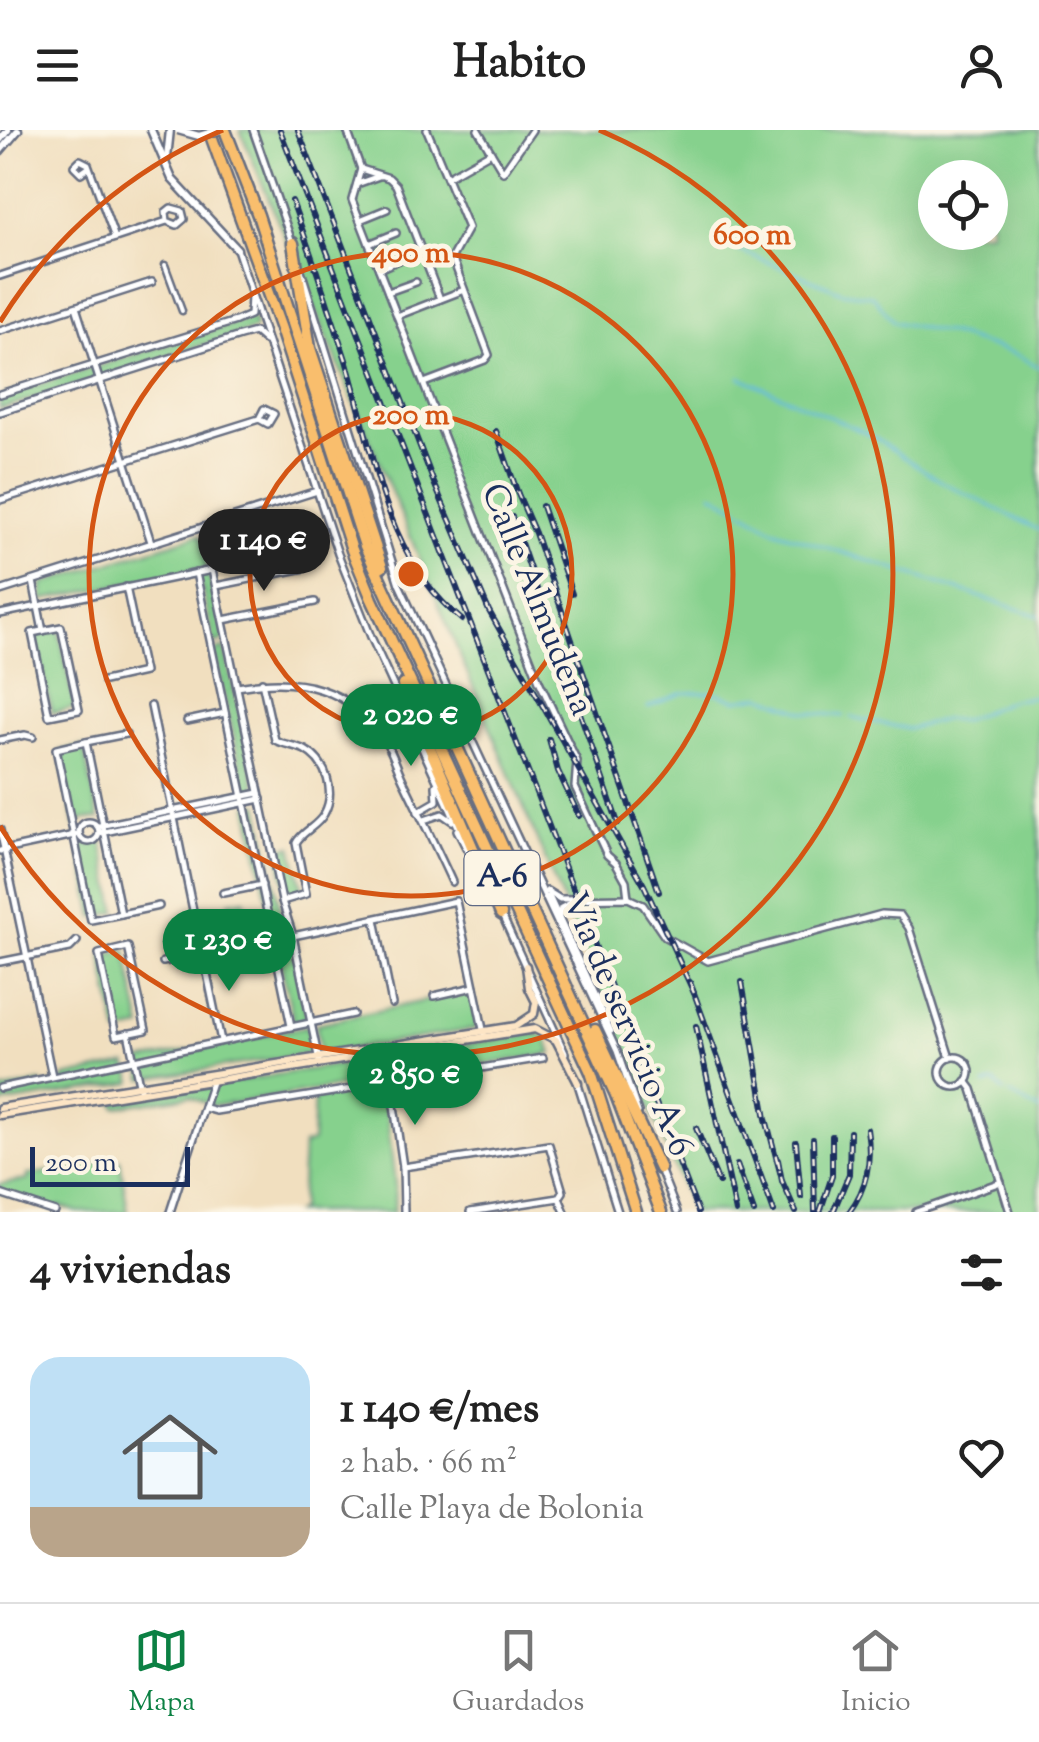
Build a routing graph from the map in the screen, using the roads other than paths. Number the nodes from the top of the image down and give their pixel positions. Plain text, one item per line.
1 (8, 130) edge
2 (18, 130) edge
3 (151, 130) edge
4 (170, 130) edge
5 (178, 130) edge
6 (209, 130) edge
7 (222, 130) edge
8 (252, 130) edge
9 (346, 130) edge
10 (427, 130) edge
11 (478, 130) edge
12 (532, 130) edge
13 (0, 140) edge
14 (0, 151) edge
15 (491, 152) junction
16 (88, 168) dead end
17 (362, 169) junction
18 (169, 172) junction
19 (382, 175) junction
20 (448, 177) junction
21 (355, 185) junction
22 (387, 208) dead end
23 (360, 220) junction
24 (167, 222) dead end
25 (396, 233) dead end
26 (115, 239) junction
27 (293, 243) junction
28 (369, 244) junction
29 (237, 249) joint
30 (406, 258) dead end
31 (165, 265) dead end
32 (378, 268) junction
33 (0, 276) edge
34 (152, 282) dead end
35 (416, 282) dead end
36 (250, 283) junction
37 (465, 290) junction
38 (388, 292) junction
39 (440, 299) junction
40 (76, 307) junction
41 (182, 312) dead end
42 (397, 316) junction
43 (229, 323) junction
44 (216, 327) junction
45 (0, 330) edge
46 (234, 338) junction
47 (222, 342) junction
48 (272, 352) junction
49 (95, 365) junction
50 (100, 381) junction
51 (424, 383) junction
52 (0, 394) edge
53 (0, 412) edge
54 (259, 419) dead end
55 (126, 461) junction
56 (316, 491) junction
57 (0, 500) edge
58 (204, 526) junction
59 (152, 542) junction
60 (352, 550) junction
61 (305, 568) dead end
62 (212, 570) junction
63 (196, 573) junction
64 (32, 580) junction
65 (216, 586) junction
66 (126, 588) junction
67 (0, 591) edge
68 (315, 602) dead end
69 (38, 607) junction
70 (0, 614) edge
71 (223, 620) junction
72 (43, 631) junction
73 (228, 644) junction
74 (211, 647) junction
75 (104, 681) dead end
76 (262, 682) junction
77 (236, 687) junction
78 (430, 694) junction
79 (151, 706) dead end
80 (225, 713) junction
81 (187, 721) dead end
82 (415, 732) junction
83 (126, 734) dead end
84 (34, 737) dead end
85 (0, 740) edge
86 (86, 742) junction
87 (260, 796) junction
88 (244, 800) junction
89 (418, 812) junction
90 (174, 814) junction
91 (424, 820) junction
92 (101, 829) junction
93 (0, 830) edge
94 (77, 835) junction
95 (522, 850) junction
96 (2, 851) edge
97 (480, 874) junction
98 (452, 882) dead end
99 (262, 885) junction
100 (546, 892) junction
101 (223, 893) dead end
102 (628, 898) junction
103 (581, 900) junction
104 (282, 901) junction
105 (160, 906) dead end
106 (122, 914) junction
107 (501, 914) junction
108 (559, 917) junction
109 (375, 919) junction
110 (196, 924) dead end
111 (288, 925) junction
112 (271, 929) junction
113 (293, 936) junction
114 (77, 941) dead end
115 (238, 947) dead end
116 (551, 948) junction
117 (203, 954) junction
118 (26, 956) junction
119 (0, 962) edge
120 (163, 962) dead end
121 (526, 966) junction
122 (474, 987) junction
123 (434, 996) dead end
124 (392, 1004) dead end
125 (353, 1014) dead end
126 (311, 1023) junction
127 (291, 1026) junction
128 (128, 1034) junction
129 (484, 1034) junction
130 (221, 1042) junction
131 (386, 1050) junction
132 (617, 1051) junction
133 (543, 1058) dead end
134 (950, 1058) junction
135 (134, 1059) junction
136 (319, 1060) junction
137 (52, 1076) junction
138 (212, 1078) junction
139 (966, 1081) junction
140 (391, 1082) junction
141 (578, 1083) junction
142 (0, 1088) edge
143 (140, 1089) junction
144 (204, 1108) junction
145 (0, 1112) edge
146 (404, 1167) junction
147 (660, 1169) junction
148 (1001, 1182) junction
149 (0, 1194) edge
150 (560, 1198) junction
151 (55, 1212) edge
152 (170, 1212) edge
153 (404, 1212) edge
154 (470, 1212) edge
155 (565, 1212) edge
156 (618, 1212) edge
157 (636, 1212) edge
158 (661, 1212) edge
159 (677, 1212) edge
160 (916, 1212) edge
161 (1010, 1212) edge

1 - 13 street
2 - 14 street
3 - 18 street, Vía de servicio A-6
4 - 18 street
5 - 7 street, bridge
6 - 60 highway, A-6
7 - 78 highway, A-6
8 - 27 street, Vía de servicio A-6
9 - 17 street
10 - 20 street
11 - 15 street
12 - 15 street
15 - 20 street
16 - 26 street
17 - 19 street
17 - 21 street
18 - 29 street, Vía de servicio A-6
19 - 21 street
19 - 39 street
20 - 37 street
21 - 23 street, Calle Almudena
22 - 23 street
23 - 28 street, Calle Almudena
24 - 26 street
25 - 28 street
26 - 33 street
27 - 78 highway
27 - 95 street, Vía de servicio A-6
28 - 32 street, Calle Almudena
29 - 36 street, Vía de servicio A-6
30 - 32 street
31 - 41 street
32 - 38 street, Calle Almudena
34 - 40 street
35 - 38 street
36 - 43 street
36 - 48 street, Vía de servicio A-6
37 - 39 street
37 - 51 street
38 - 42 street, Calle Almudena
39 - 42 street
40 - 45 street
40 - 49 street
42 - 51 street, Calle Almudena
43 - 44 street
43 - 46 street
44 - 47 street
44 - 49 street
46 - 47 street
46 - 48 street
47 - 50 street
48 - 56 street, Vía de servicio A-6
49 - 50 street
49 - 52 street
50 - 53 street
50 - 55 street
51 - 102 street, Calle Almudena
54 - 55 street
55 - 57 street
55 - 59 street
56 - 58 street
56 - 82 street, Vía de servicio A-6
58 - 59 street
58 - 62 street
59 - 64 street
60 - 107 highway
60 - 157 highway, A-6
61 - 65 street
62 - 63 street
62 - 65 street
63 - 66 street
63 - 74 street
64 - 67 street
64 - 69 street
65 - 71 street
66 - 69 street
66 - 75 street
68 - 71 street
69 - 70 street
69 - 72 street
71 - 73 street
72 - 72 street
73 - 74 street
73 - 77 street
74 - 80 street
76 - 77 street
76 - 89 street
76 - 104 street
77 - 87 street
78 - 116 highway, A-6
79 - 90 street
80 - 81 street
80 - 88 street
82 - 89 street
82 - 97 street, Vía de servicio A-6
83 - 86 street
84 - 85 street
86 - 92 street
86 - 94 street
87 - 88 street
87 - 104 street
88 - 90 street
88 - 99 street
89 - 91 street
90 - 92 street
90 - 110 street
91 - 97 street
91 - 98 street
92 - 94 street
92 - 94 street
92 - 106 street
93 - 96 street
94 - 96 street
94 - 106 street
95 - 100 street
95 - 132 street, Vía de servicio A-6
96 - 118 street
97 - 107 street, Vía de servicio A-6
99 - 101 street
99 - 112 street
100 - 103 street
100 - 108 street
102 - 103 street
102 - 134 street, Calle Almudena
103 - 108 street
104 - 111 street
105 - 106 street
107 - 121 street, Vía de servicio A-6
108 - 132 street
109 - 113 street
109 - 122 street
109 - 124 street
111 - 112 street
111 - 113 street
112 - 127 street
113 - 126 street
114 - 118 street
115 - 117 street
116 - 147 highway
116 - 158 highway, A-6
117 - 120 street
117 - 130 street
118 - 119 street
118 - 137 street
121 - 129 main road
121 - 141 street, Vía de servicio A-6
122 - 123 street
122 - 129 street
125 - 126 street
126 - 127 street
126 - 136 street
127 - 130 street
128 - 128 street
128 - 135 street
129 - 131 main road
129 - 141 main road
130 - 135 street
131 - 136 main road
131 - 140 street
132 - 147 street, Vía de servicio A-6
133 - 140 street
134 - 139 street
134 - 139 street
135 - 137 street
135 - 143 street
136 - 138 main road
137 - 142 street
138 - 143 main road
138 - 144 street
139 - 148 street
140 - 144 street
140 - 146 street
141 - 156 street, Vía de servicio A-6
143 - 145 main road
144 - 152 street
146 - 150 street
146 - 153 street
147 - 159 street, Vía de servicio A-6
148 - 160 street
148 - 161 street
149 - 151 street
150 - 154 street
150 - 155 street

